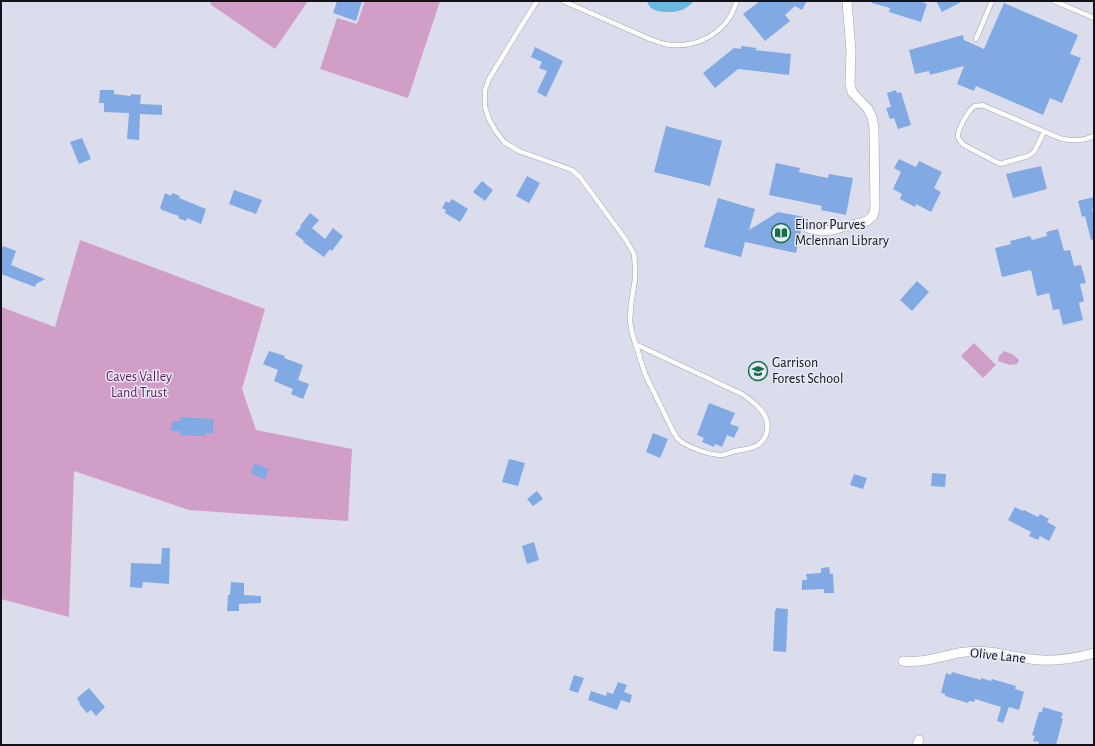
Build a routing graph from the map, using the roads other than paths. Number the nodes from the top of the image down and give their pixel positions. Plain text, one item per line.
1 (537, 1) edge
2 (563, 1) edge
3 (737, 1) edge
4 (847, 1) edge
5 (992, 1) edge
6 (1054, 1) edge
7 (1094, 18) edge
8 (976, 39) dead end
9 (1044, 132) junction
10 (1094, 136) edge
11 (808, 228) dead end
12 (635, 344) junction
13 (1094, 653) edge
14 (903, 662) dead end

1 - 12 lane
2 - 3 lane
4 - 11 street
5 - 8 lane
6 - 7 lane
9 - 9 lane
9 - 10 lane
12 - 12 lane
13 - 14 street, Olive Lane

